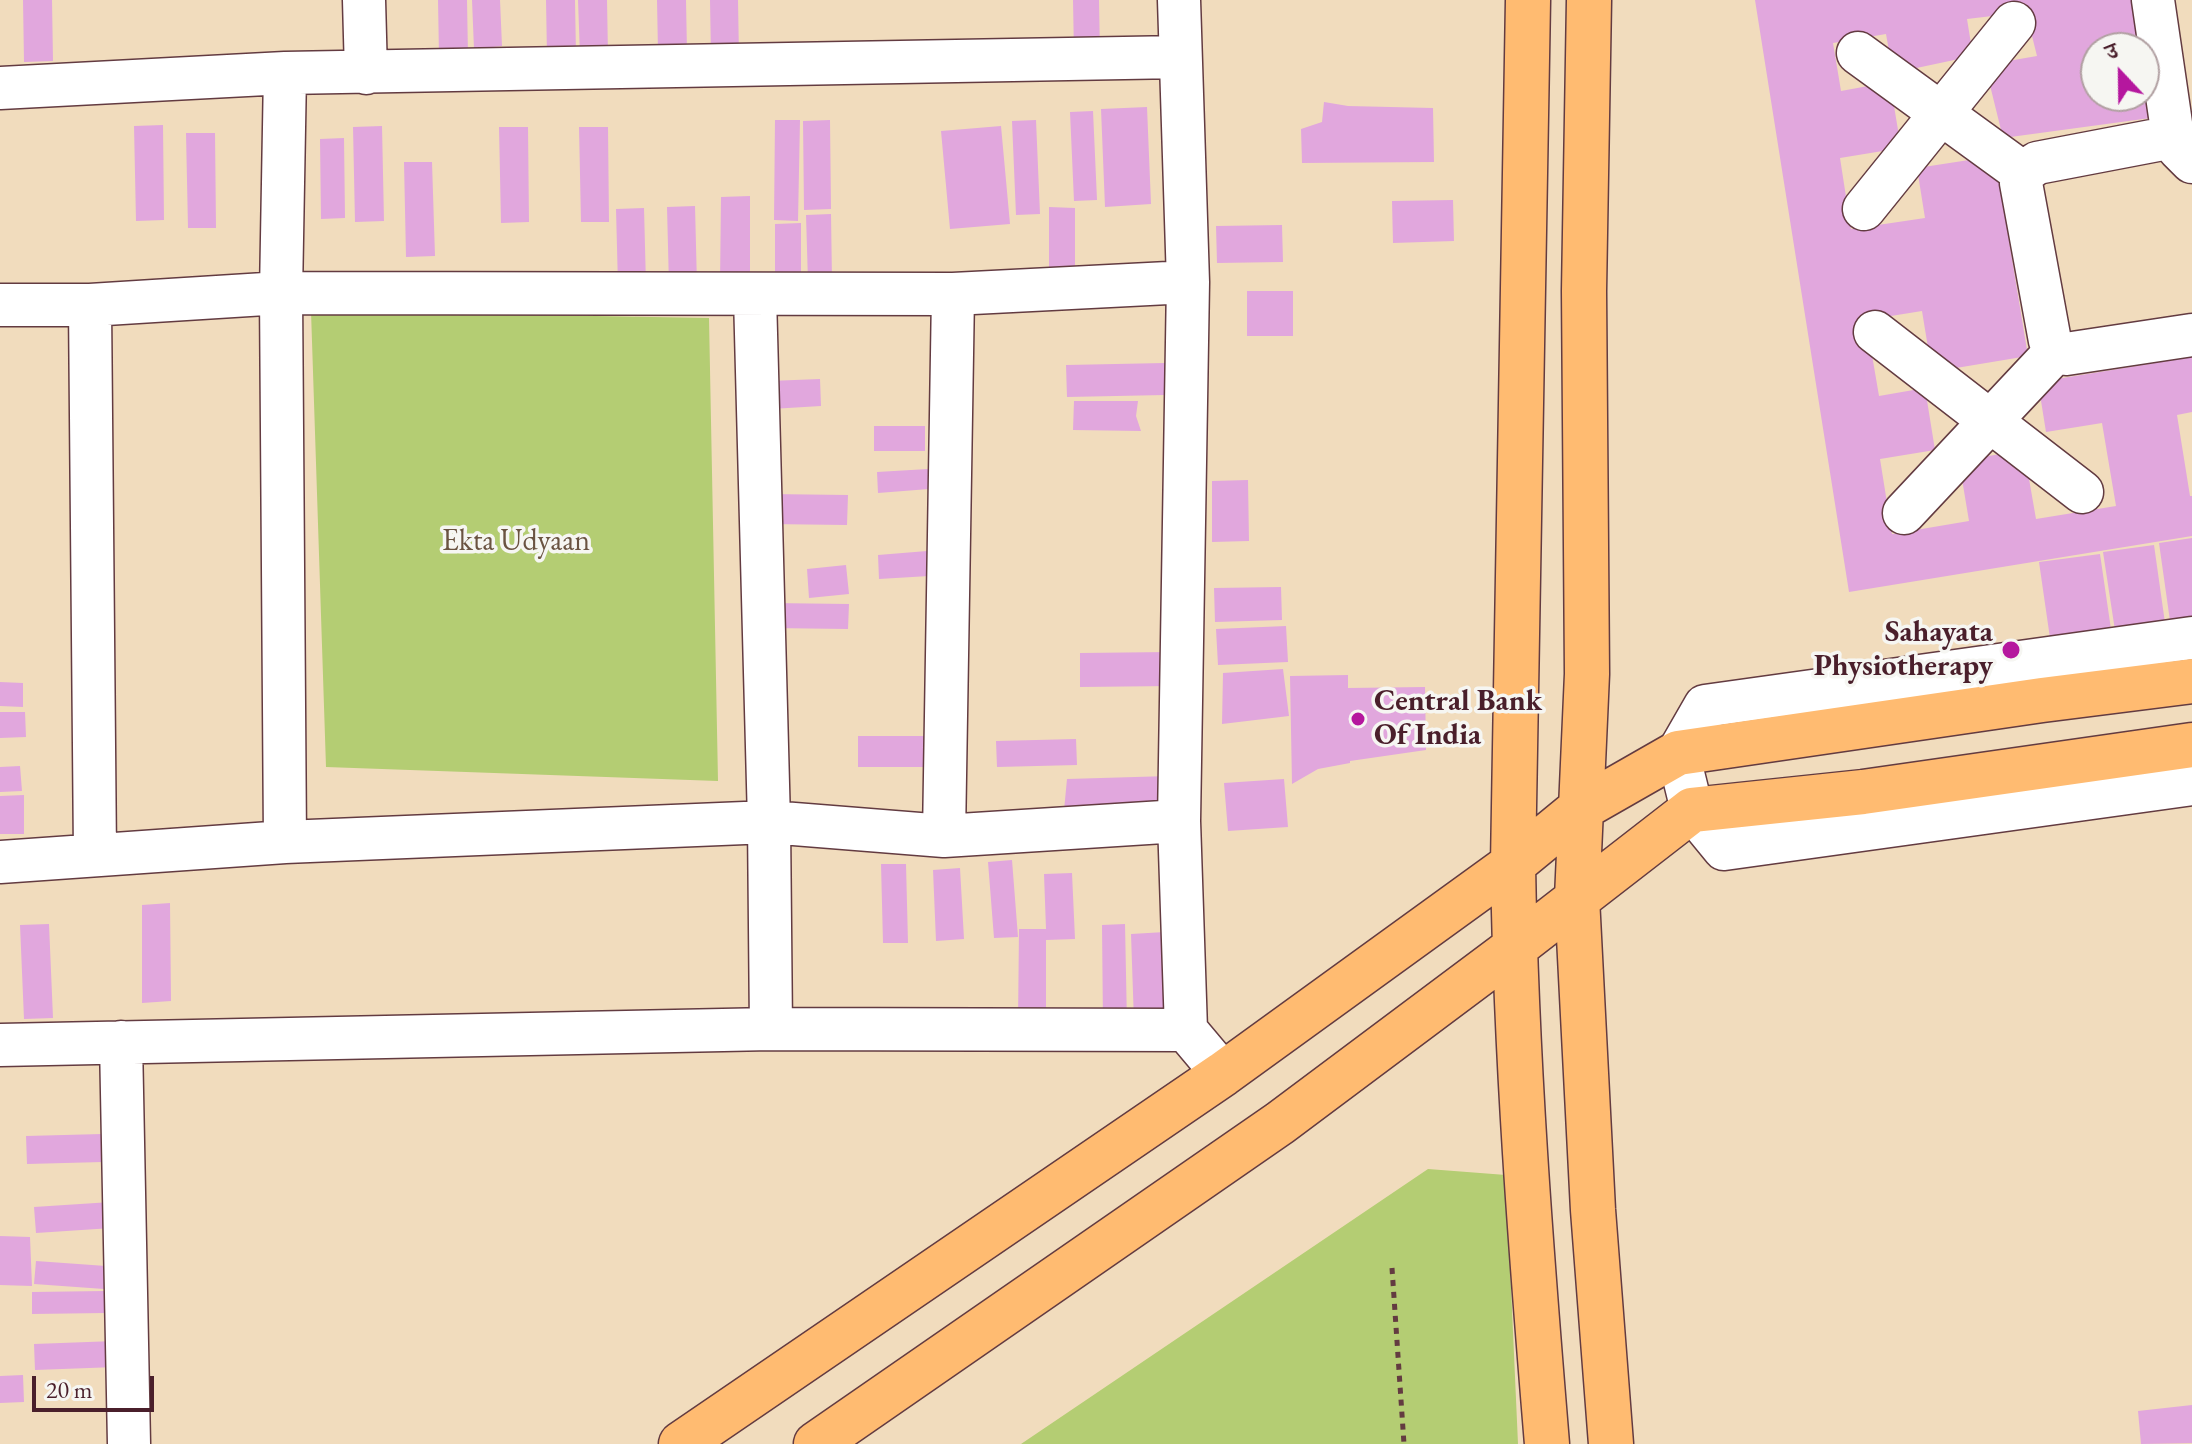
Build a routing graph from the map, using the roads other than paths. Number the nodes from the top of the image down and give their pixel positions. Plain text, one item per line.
1 (364, 0) edge
2 (1179, 0) edge
3 (1528, 0) edge
4 (1589, 0) edge
5 (2153, 0) edge
6 (2014, 23) dead end
7 (1858, 53) dead end
8 (1180, 57) junction
9 (285, 73) junction
10 (366, 73) junction
11 (0, 88) edge
12 (1940, 114) junction
13 (2183, 150) edge
14 (2023, 173) junction
15 (1864, 209) dead end
16 (1188, 282) junction
17 (281, 293) junction
18 (953, 294) junction
19 (755, 296) junction
20 (0, 305) edge
21 (90, 305) junction
22 (1875, 332) dead end
23 (2192, 335) edge
24 (2057, 350) junction
25 (1990, 421) junction
26 (2082, 492) dead end
27 (1904, 513) dead end
28 (2192, 638) edge
29 (2192, 681) edge
30 (2192, 745) edge
31 (1678, 753) junction
32 (2192, 784) edge
33 (1580, 809) junction
34 (1692, 810) junction
35 (1179, 821) junction
36 (769, 822) junction
37 (944, 836) junction
38 (285, 842) junction
39 (95, 855) junction
40 (0, 862) edge
41 (1513, 864) junction
42 (1577, 898) junction
43 (1514, 948) junction
44 (771, 1029) junction
45 (1186, 1030) junction
46 (121, 1042) junction
47 (0, 1045) edge
48 (1223, 1074) junction
49 (129, 1444) edge
50 (681, 1444) edge
51 (816, 1444) edge
52 (1547, 1444) edge
53 (1611, 1444) edge

1 - 10 street
2 - 8 street
3 - 41 main road
4 - 33 main road
5 - 13 street
6 - 12 street
7 - 12 street
8 - 10 street
8 - 16 street
9 - 10 street
9 - 11 street
9 - 17 street
12 - 14 street
12 - 15 street
13 - 14 street
14 - 24 street
16 - 18 street
16 - 35 street
17 - 19 street
17 - 21 street
17 - 38 street
18 - 19 street
18 - 37 street
19 - 36 street
20 - 21 street
21 - 39 street
22 - 25 street
23 - 24 street
24 - 25 street
25 - 26 street
25 - 27 street
28 - 31 street
29 - 31 main road
30 - 34 main road
31 - 33 main road
31 - 34 street
32 - 34 street
33 - 41 main road
33 - 42 main road
34 - 42 main road
35 - 37 street
35 - 45 street
36 - 37 street
36 - 38 street
36 - 44 street
38 - 39 street
39 - 40 street
41 - 43 main road
41 - 48 main road
42 - 43 main road
42 - 53 main road
43 - 51 main road
43 - 52 main road
44 - 45 street
44 - 46 street
45 - 48 street
46 - 47 street
46 - 49 street
48 - 50 main road

